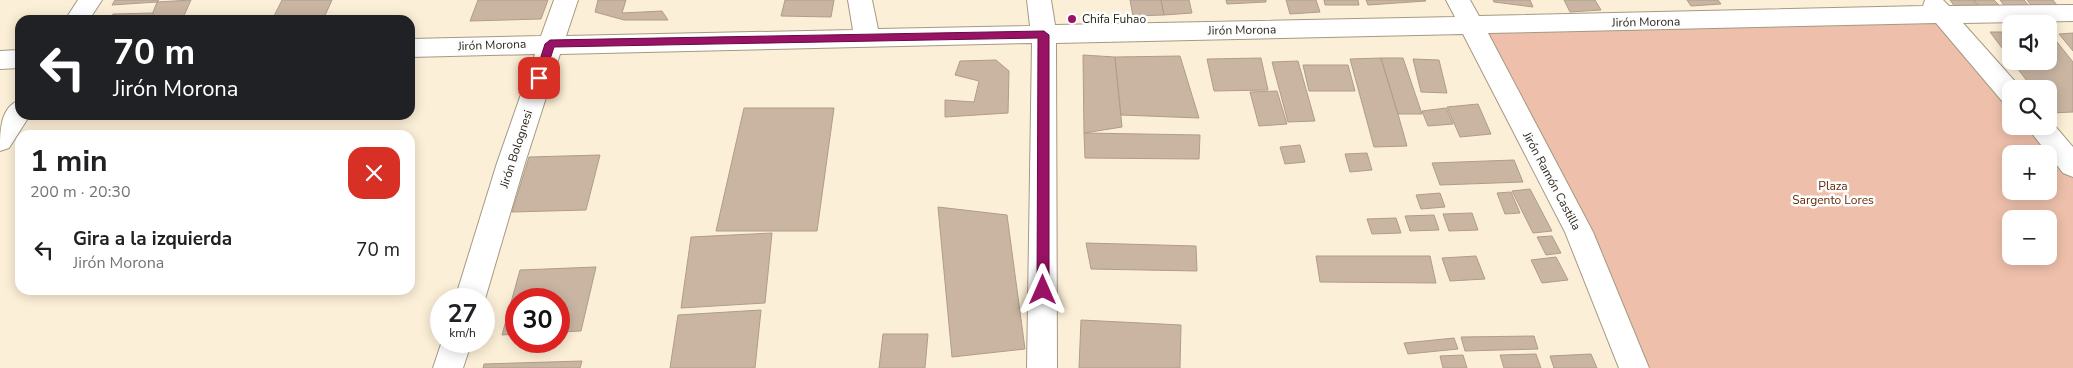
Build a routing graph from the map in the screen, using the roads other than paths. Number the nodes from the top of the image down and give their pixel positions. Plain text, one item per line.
1 (90, 0) edge
2 (566, 0) edge
3 (860, 0) edge
4 (1039, 0) edge
5 (1458, 0) edge
6 (1936, 7) edge
7 (2073, 13) edge
8 (80, 15) edge
9 (1470, 25) junction
10 (1044, 35) junction
11 (867, 38) junction
12 (550, 44) junction
13 (415, 48) edge
14 (15, 59) edge
15 (0, 60) edge
16 (2002, 84) edge
17 (15, 118) edge
18 (2047, 135) edge
19 (0, 141) edge
20 (2073, 166) edge
21 (473, 288) edge
22 (452, 353) edge
23 (448, 368) edge
24 (1042, 368) edge
25 (1634, 368) edge

1 - 8 street
2 - 12 street, Jirón Bolognesi
3 - 11 street
4 - 10 street
5 - 9 street, Jirón Ramón Castilla
6 - 7 street, Jirón Morona
6 - 9 street, Jirón Morona
6 - 16 street
9 - 10 street, Jirón Morona
9 - 25 street, Jirón Ramón Castilla
10 - 11 street, Jirón Morona
10 - 24 street
11 - 12 street, Jirón Morona
12 - 13 street, Jirón Morona
12 - 21 street, Jirón Bolognesi
14 - 15 street
17 - 19 street
18 - 20 street
22 - 23 street

